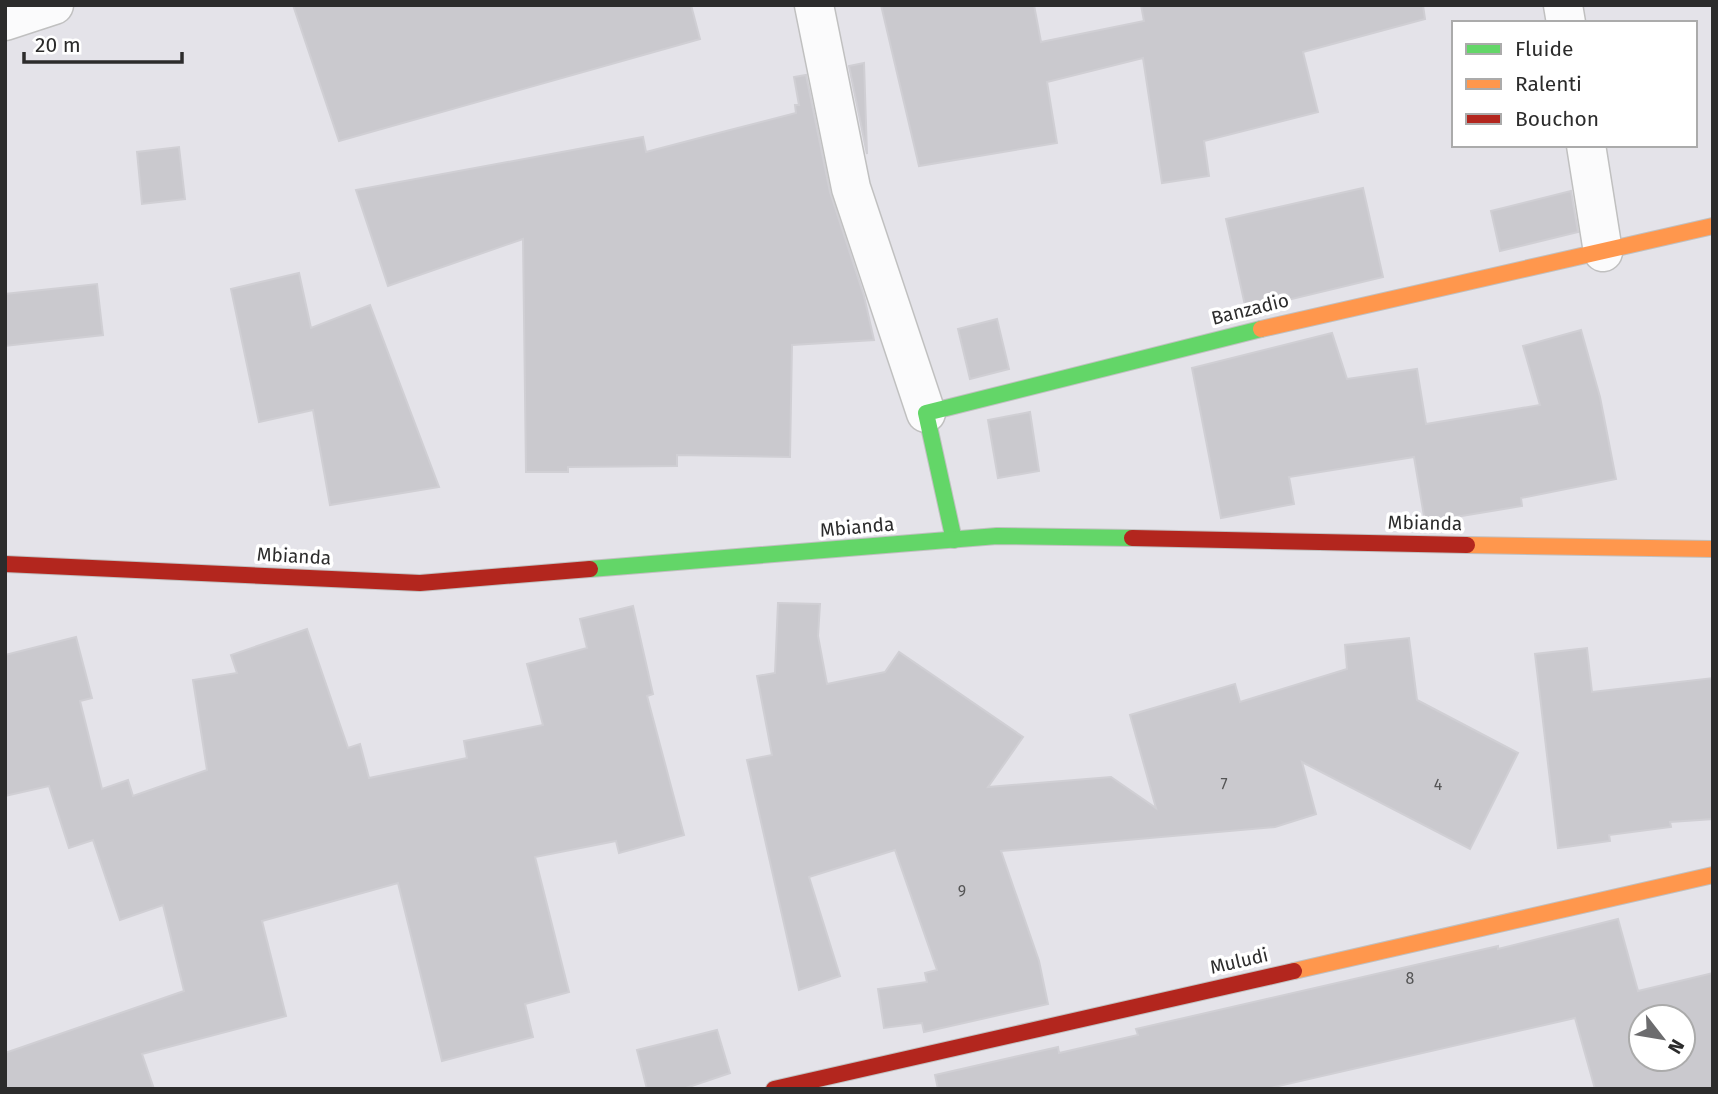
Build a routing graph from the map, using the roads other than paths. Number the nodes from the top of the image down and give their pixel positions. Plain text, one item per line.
1 (54, 5) edge
2 (814, 5) edge
3 (5, 20) edge
4 (1586, 147) edge
5 (1713, 226) edge
6 (1603, 252) junction
7 (926, 413) junction
8 (954, 540) junction
9 (1713, 550) edge
10 (5, 564) edge
11 (1713, 875) edge
12 (774, 1089) edge

1 - 3 street
2 - 7 street
4 - 6 street
5 - 6 street, Banzadio
6 - 7 street, Banzadio
7 - 8 street
8 - 9 street, Mbianda
8 - 10 street, Mbianda
11 - 12 street, Muludi

